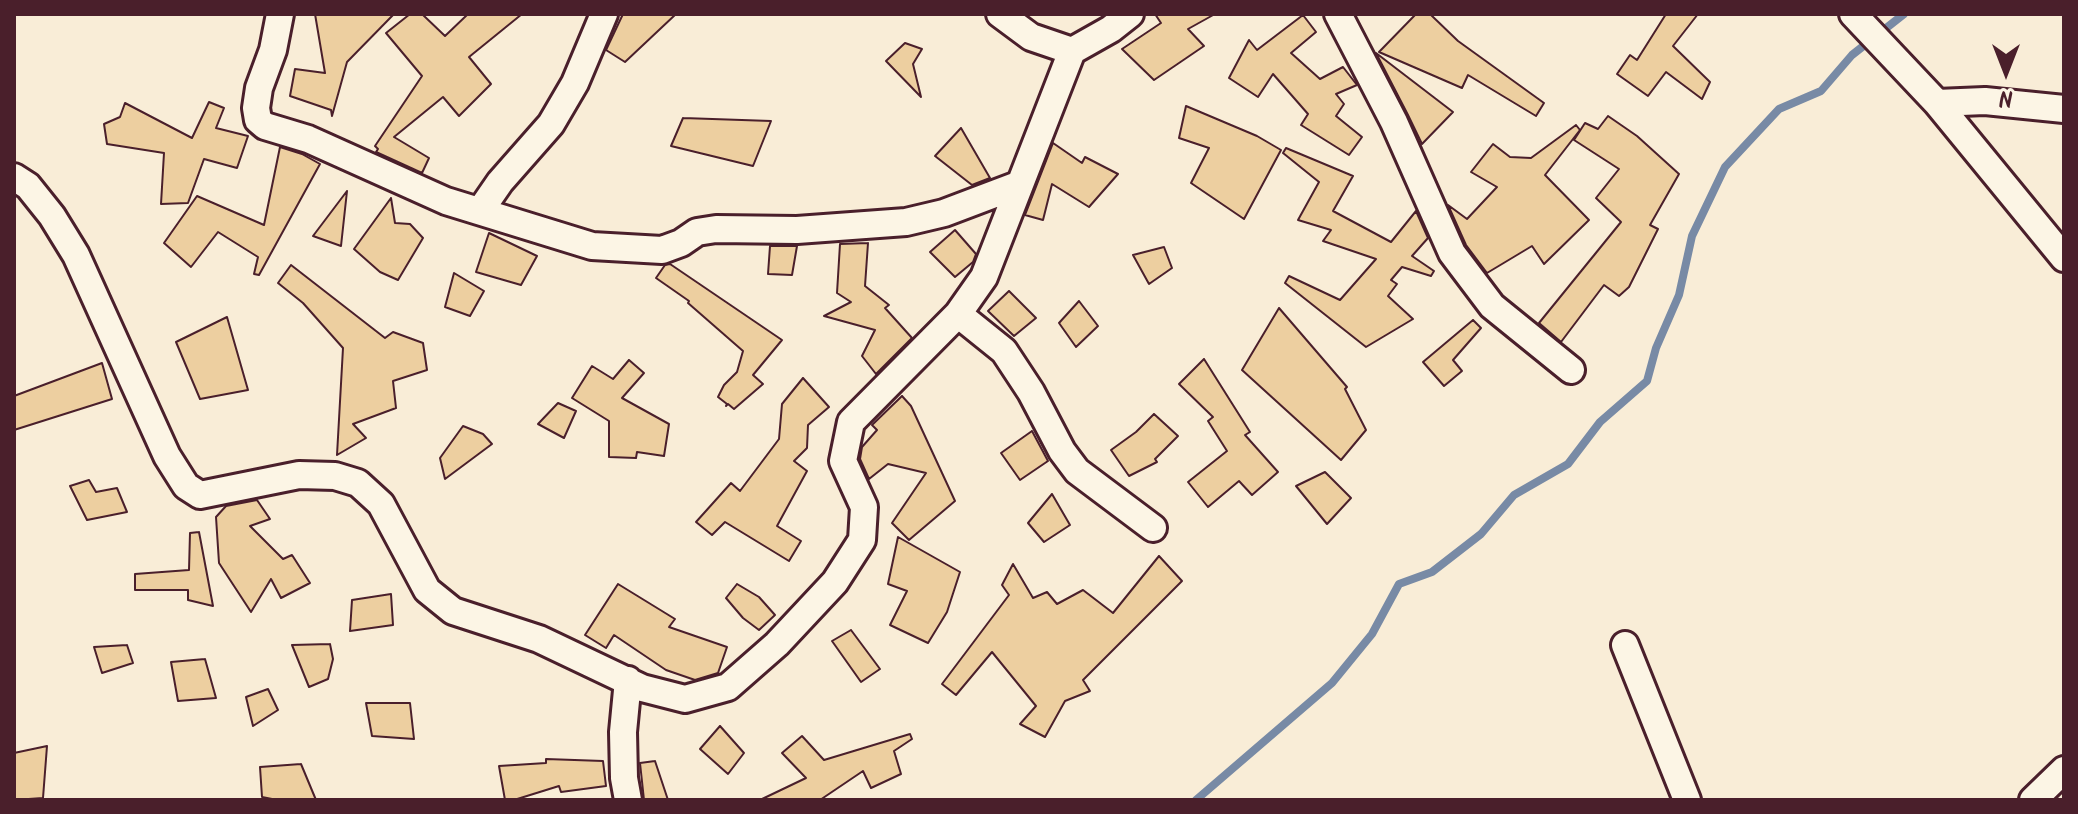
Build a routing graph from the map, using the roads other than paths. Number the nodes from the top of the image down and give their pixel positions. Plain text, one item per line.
1 (280, 14) edge
2 (604, 14) edge
3 (1000, 14) edge
4 (1130, 14) edge
5 (1338, 14) edge
6 (1853, 14) edge
7 (1072, 51) junction
8 (1937, 103) junction
9 (2064, 109) edge
10 (14, 177) edge
11 (1018, 185) junction
12 (480, 211) junction
13 (2064, 258) edge
14 (958, 314) junction
15 (1571, 370) dead end
16 (1153, 528) dead end
17 (1625, 645) dead end
18 (628, 680) junction
19 (2064, 770) edge
20 (628, 800) edge
21 (1687, 800) edge
22 (2033, 800) edge

1 - 12 street
2 - 12 street
3 - 7 street
4 - 7 street
5 - 15 street
6 - 8 street
7 - 11 street
8 - 9 street
8 - 13 street
10 - 18 street
11 - 12 street
11 - 14 street
14 - 16 street
14 - 18 street
17 - 21 street
18 - 20 street
19 - 22 street

